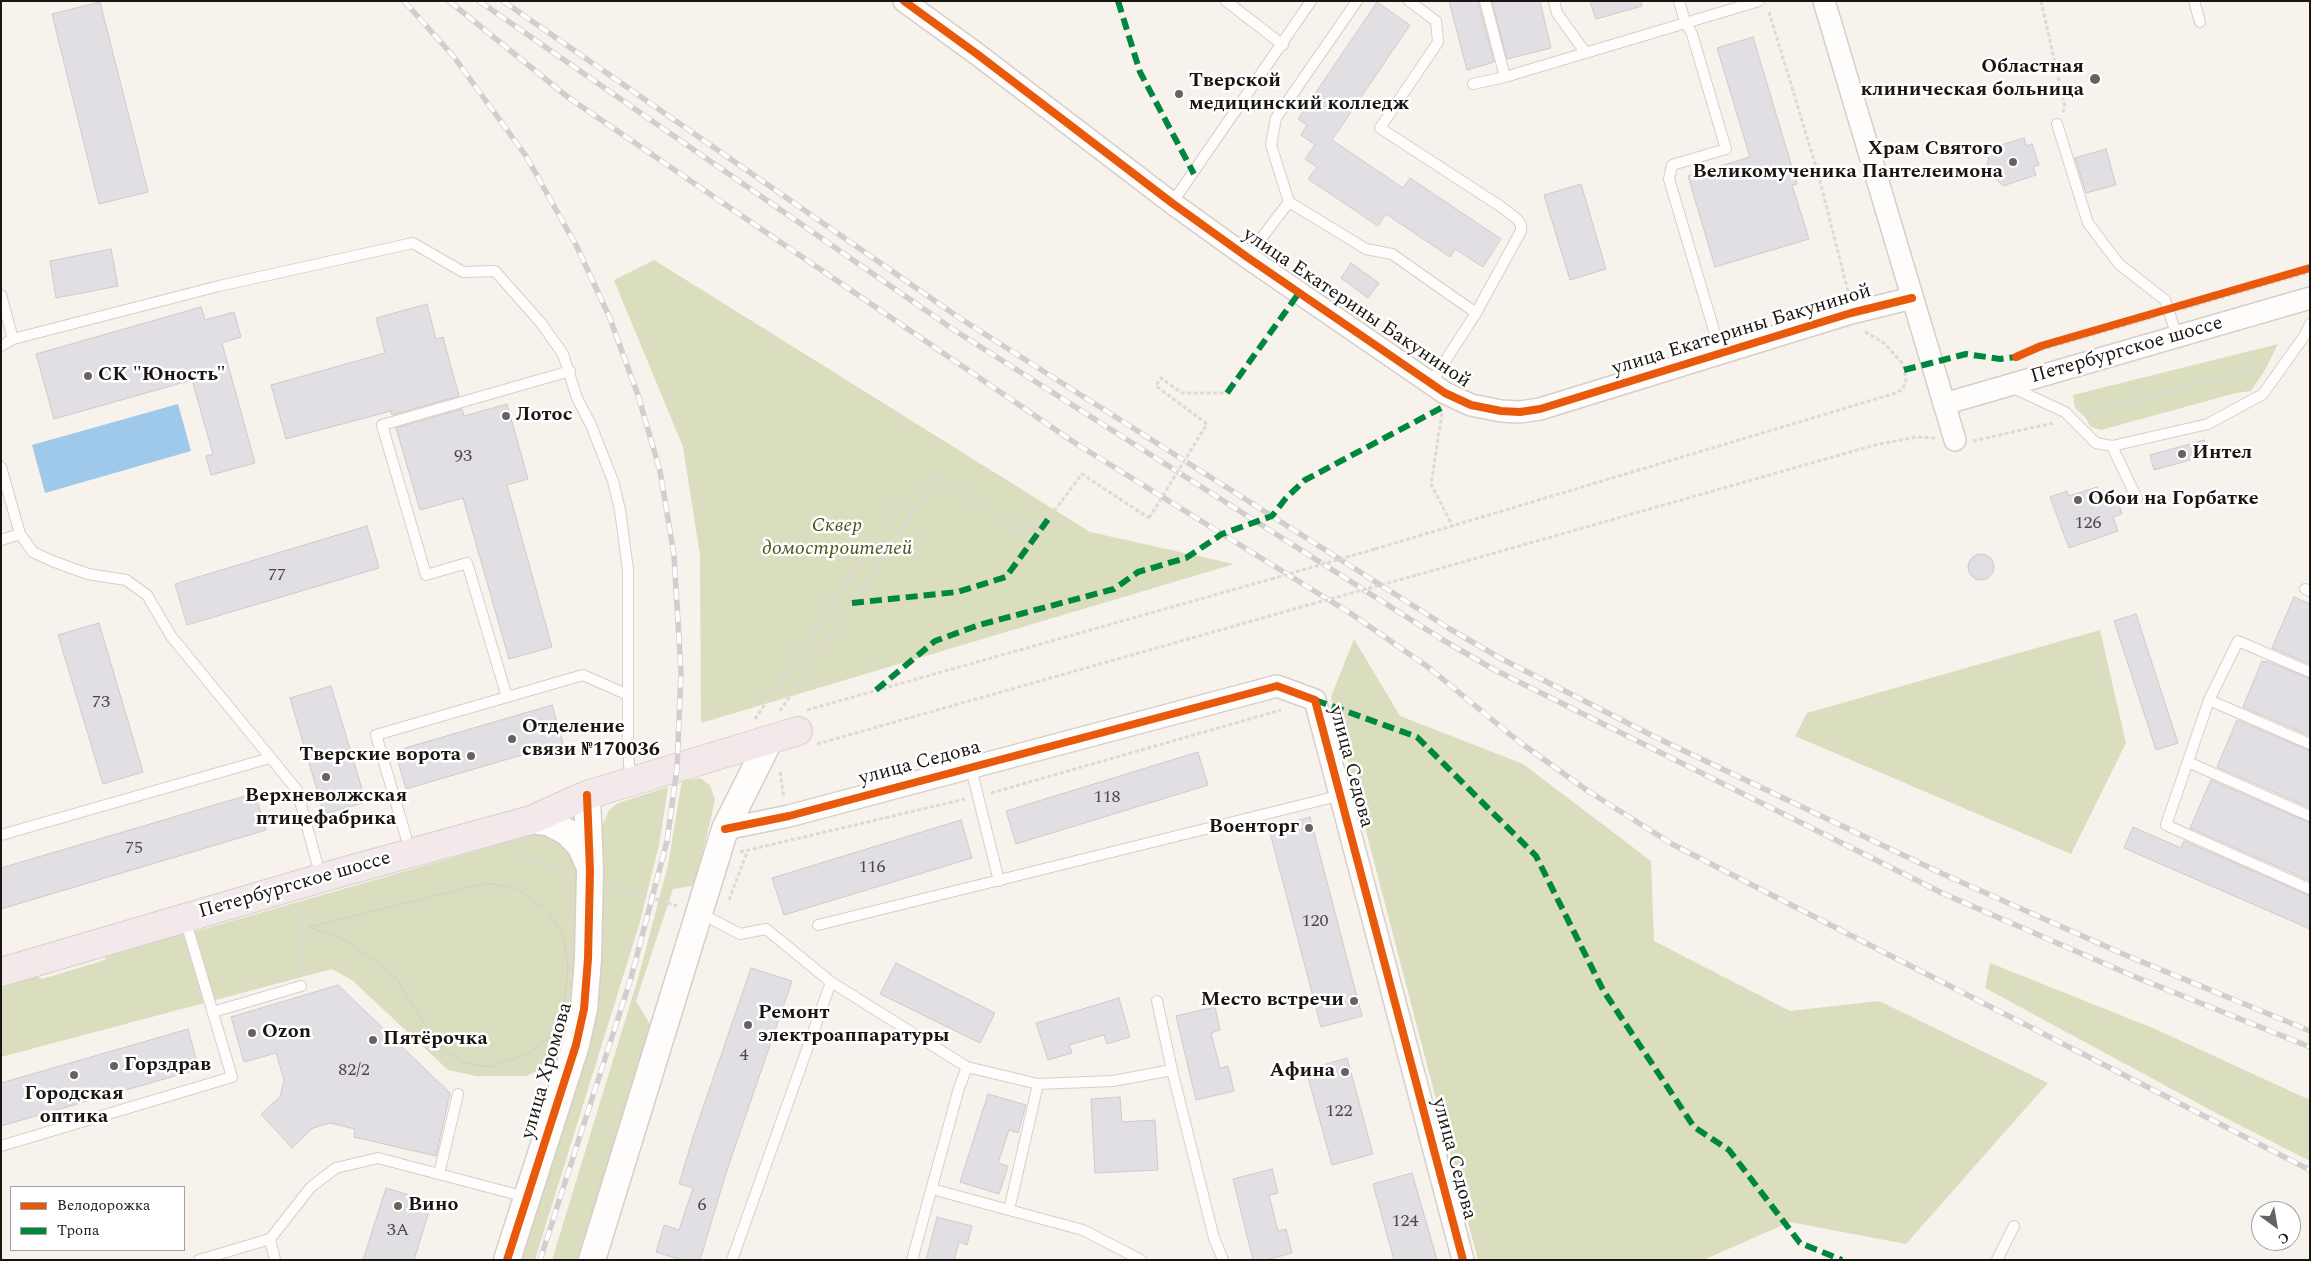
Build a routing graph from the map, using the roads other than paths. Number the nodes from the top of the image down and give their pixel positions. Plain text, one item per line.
1 (904, 1) edge
2 (1226, 1) edge
3 (1311, 1) edge
4 (1357, 1) edge
5 (1409, 1) edge
6 (1485, 1) edge
7 (1554, 1) edge
8 (1678, 1) edge
9 (1759, 1) edge
10 (1824, 1) edge
11 (2194, 1) edge
12 (1685, 22) junction
13 (2200, 22) dead end
14 (1283, 45) junction
15 (1585, 52) junction
16 (1504, 77) junction
17 (1472, 84) dead end
18 (2057, 124) road end
19 (1289, 202) junction
20 (1172, 203) junction
21 (1247, 257) junction
22 (1, 295) edge
23 (1912, 298) junction
24 (2310, 298) edge
25 (1476, 313) junction
26 (2310, 324) edge
27 (2177, 336) junction
28 (13, 340) junction
29 (1, 346) edge
30 (1721, 354) junction
31 (570, 371) junction
32 (2008, 385) junction
33 (1438, 388) junction
34 (1944, 404) junction
35 (1955, 440) road end
36 (2112, 446) junction
37 (1, 467) edge
38 (2137, 499) dead end
39 (20, 534) junction
40 (1, 540) edge
41 (2310, 672) edge
42 (628, 695) junction
43 (507, 697) junction
44 (2209, 700) junction
45 (784, 733) joint
46 (2310, 744) edge
47 (270, 758) junction
48 (2188, 762) junction
49 (971, 768) junction
50 (630, 782) junction
51 (587, 795) junction
52 (1342, 795) junction
53 (2310, 816) edge
54 (531, 820) junction
55 (725, 829) junction
56 (1, 835) edge
57 (406, 837) junction
58 (319, 871) junction
59 (590, 871) junction
60 (999, 880) junction
61 (2310, 889) edge
62 (699, 913) junction
63 (184, 918) junction
64 (818, 925) dead end
65 (1, 954) edge
66 (1, 972) edge
67 (831, 982) junction
68 (301, 986) road end
69 (1157, 1001) dead end
70 (213, 1012) junction
71 (968, 1067) junction
72 (1172, 1070) junction
73 (1038, 1084) junction
74 (458, 1094) dead end
75 (1, 1146) edge
76 (439, 1174) junction
77 (932, 1189) junction
78 (527, 1197) junction
79 (1009, 1210) junction
80 (2014, 1226) dead end
81 (270, 1238) junction
82 (198, 1260) edge
83 (275, 1260) edge
84 (507, 1260) edge
85 (592, 1260) edge
86 (732, 1260) edge
87 (912, 1260) edge
88 (1141, 1260) edge
89 (1223, 1260) edge
90 (1463, 1260) edge
91 (1997, 1260) edge

1 - 20 street, улица Екатерины Бакуниной
2 - 14 lane
3 - 14 lane
4 - 19 lane
5 - 25 lane
6 - 16 lane
7 - 15 lane
8 - 12 lane
9 - 12 lane
10 - 23 street
11 - 13 lane
12 - 15 lane
12 - 30 lane
14 - 20 lane
15 - 16 lane
16 - 17 lane
18 - 27 lane
19 - 21 lane
19 - 25 lane
20 - 21 street, улица Екатерины Бакуниной
21 - 33 street, улица Екатерины Бакуниной
22 - 28 lane
23 - 30 street, улица Екатерины Бакуниной
23 - 34 street
24 - 27 street, Петербургское шоссе
25 - 33 lane
26 - 36 lane
27 - 32 street, Петербургское шоссе
28 - 29 lane
28 - 31 lane
30 - 33 street, улица Екатерины Бакуниной
31 - 42 lane
31 - 43 lane
32 - 34 street, Петербургское шоссе
32 - 36 lane
34 - 35 street
36 - 38 lane
37 - 39 lane
39 - 40 lane
39 - 47 lane
41 - 44 lane
42 - 43 lane
42 - 50 lane
43 - 57 lane
44 - 46 lane
44 - 48 lane
45 - 50 main road, Петербургское шоссе
45 - 55 street
47 - 56 lane
47 - 58 lane
48 - 53 lane
48 - 61 lane
49 - 52 street, улица Седова
49 - 55 street, улица Седова
49 - 60 lane
50 - 51 main road, Петербургское шоссе
51 - 54 main road, Петербургское шоссе
51 - 57 main road, Петербургское шоссе
51 - 59 street, улица Хромова
52 - 60 lane
52 - 90 street, улица Седова
54 - 58 main road, Петербургское шоссе
54 - 59 street, улица Хромова
55 - 62 street
57 - 58 main road, Петербургское шоссе
58 - 63 main road, Петербургское шоссе
58 - 65 main road, Петербургское шоссе
59 - 78 street, улица Хромова
60 - 64 lane
62 - 67 lane
62 - 85 street
63 - 66 main road, Петербургское шоссе
63 - 70 lane
67 - 71 lane
67 - 86 lane
68 - 70 lane
69 - 72 lane
70 - 75 lane
71 - 73 lane
71 - 77 lane
72 - 73 lane
72 - 89 lane
73 - 79 lane
74 - 76 lane
76 - 78 lane
76 - 81 lane
77 - 79 lane
77 - 87 lane
78 - 84 street, улица Хромова
79 - 88 lane
80 - 91 lane
81 - 82 lane
81 - 83 lane

